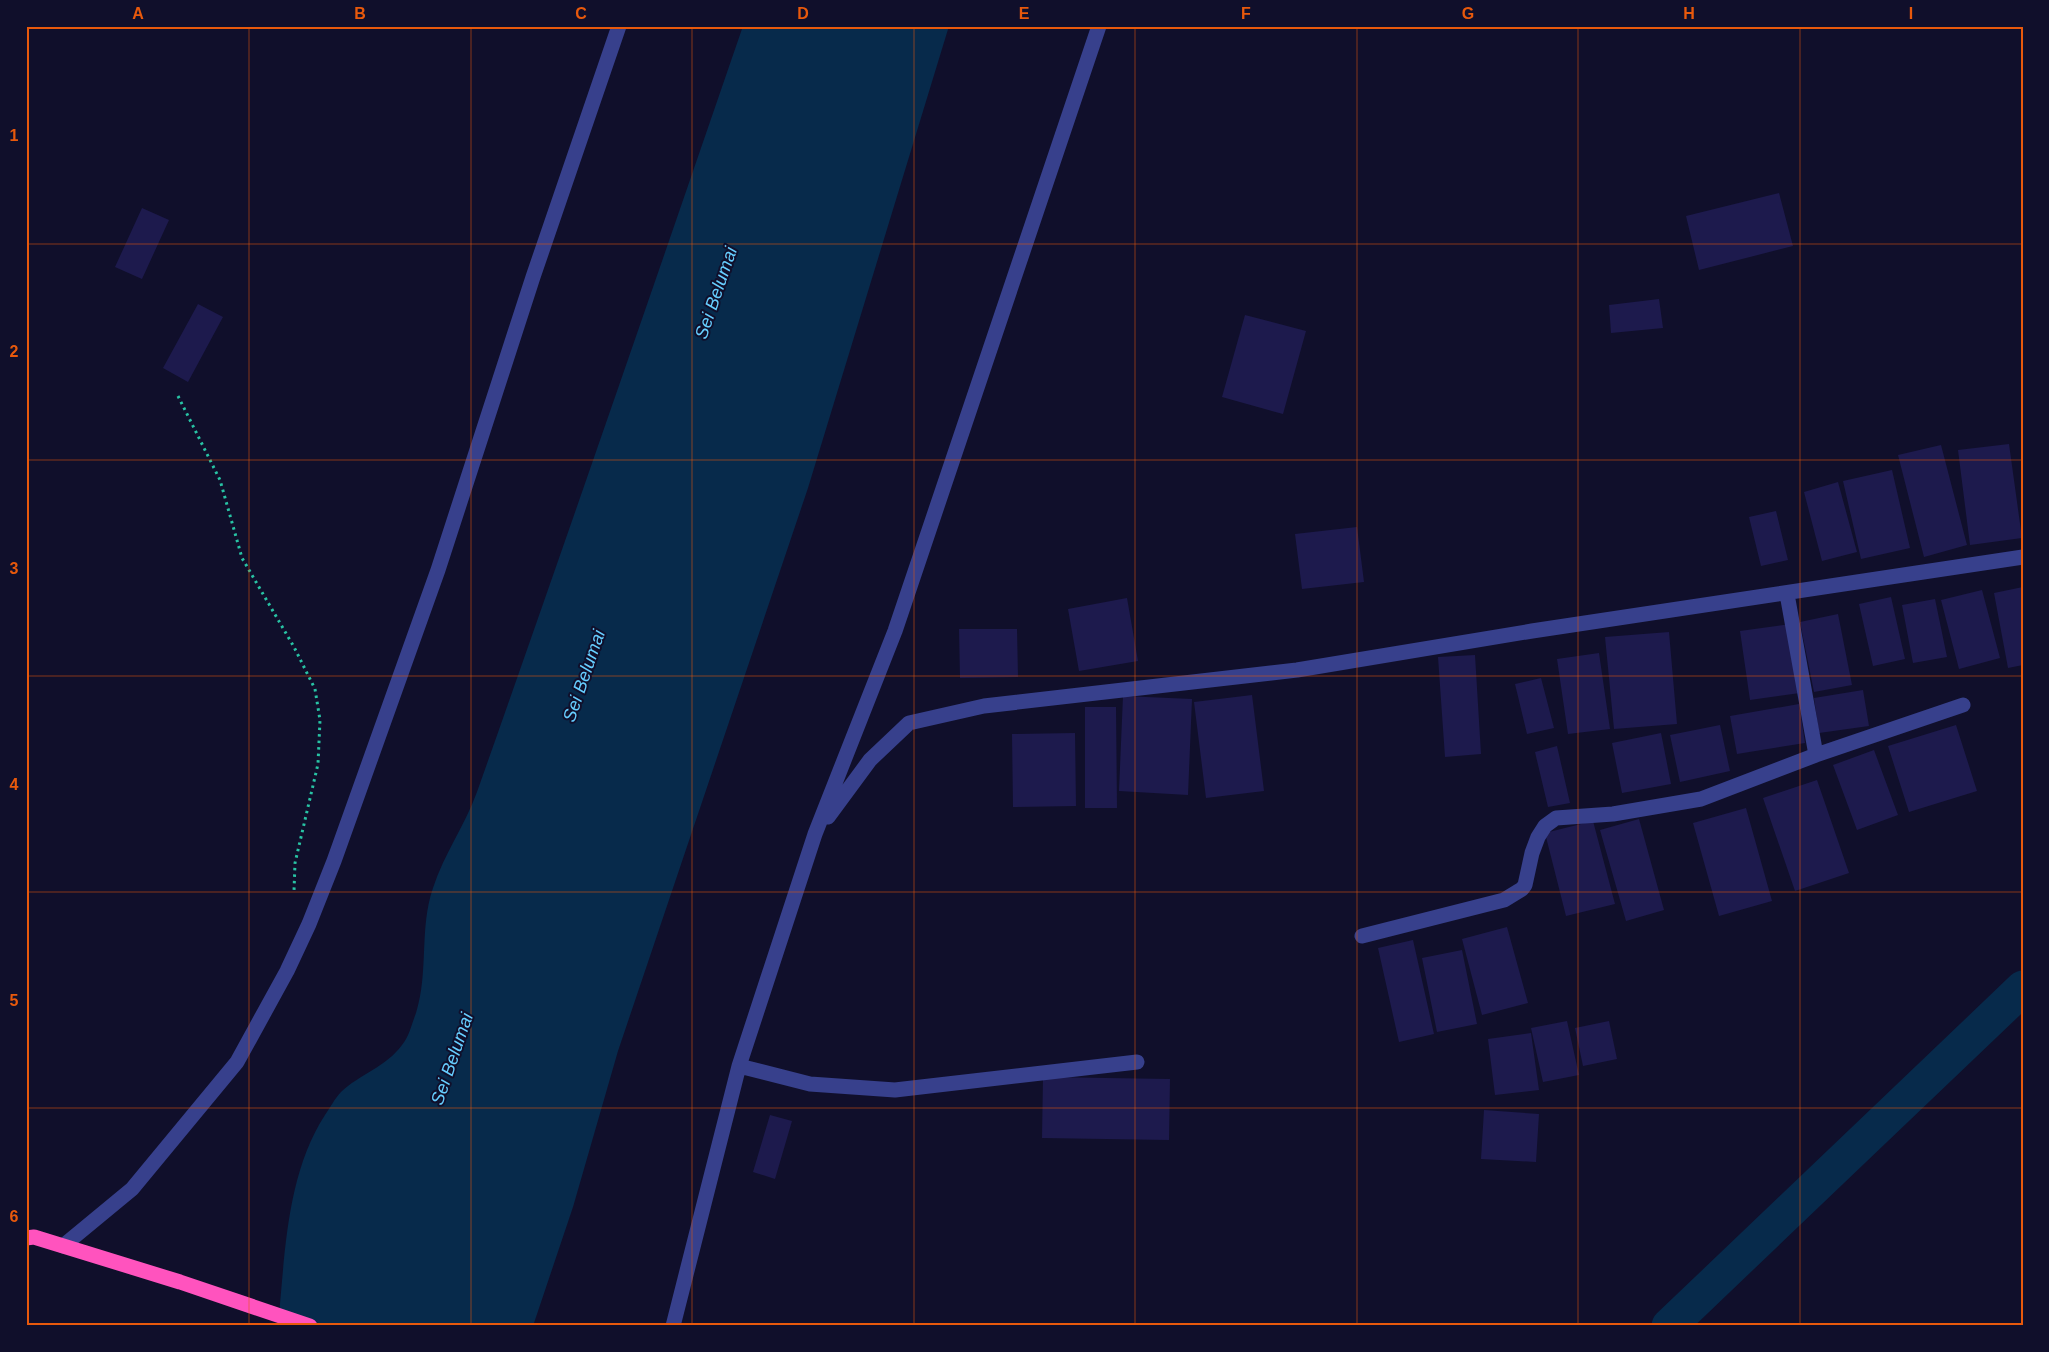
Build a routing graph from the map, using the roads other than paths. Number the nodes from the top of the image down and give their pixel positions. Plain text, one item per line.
1 (619, 26) edge
2 (1099, 26) edge
3 (2023, 557) edge
4 (1788, 594) junction
5 (1963, 705) dead end
6 (1816, 755) junction
7 (815, 834) junction
8 (1362, 936) dead end
9 (1137, 1062) dead end
10 (739, 1066) junction
11 (26, 1238) edge
12 (63, 1246) junction
13 (310, 1326) edge
14 (673, 1326) edge

1 - 12 street
2 - 7 street
3 - 4 street
4 - 6 street
4 - 7 street
5 - 6 street
6 - 8 street
7 - 10 street
9 - 10 street
10 - 14 street
11 - 12 highway
12 - 13 highway

